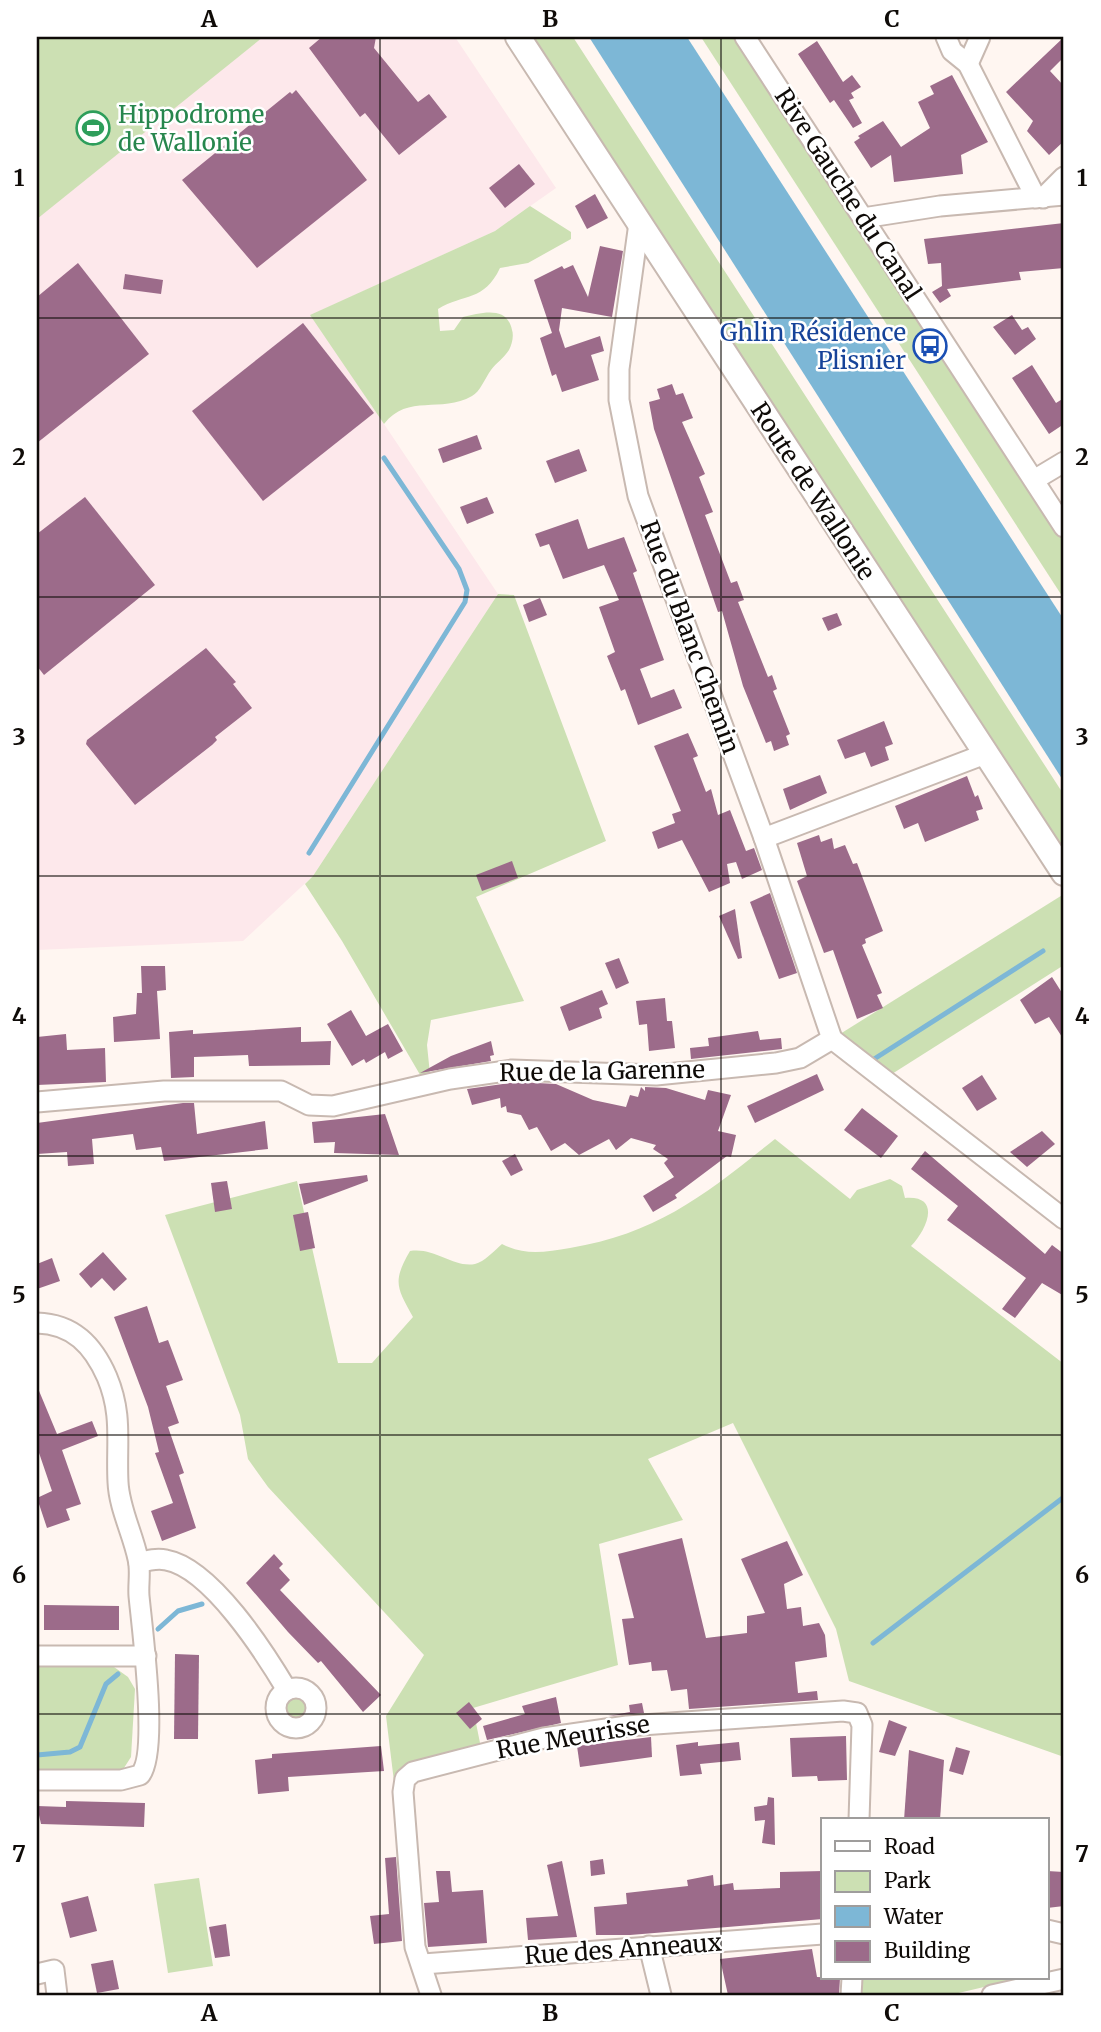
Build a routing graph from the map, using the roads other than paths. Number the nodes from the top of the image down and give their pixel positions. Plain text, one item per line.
1 (518, 37) edge
2 (746, 37) edge
3 (946, 37) edge
4 (980, 37) edge
5 (968, 64) junction
6 (1064, 177) edge
7 (1064, 195) edge
8 (1039, 198) junction
9 (863, 218) junction
10 (639, 223) junction
11 (1064, 462) edge
12 (1034, 480) junction
13 (1064, 527) edge
14 (985, 754) junction
15 (764, 838) junction
16 (1064, 873) edge
17 (832, 1039) junction
18 (37, 1101) edge
19 (1064, 1219) edge
20 (37, 1323) edge
21 (139, 1563) junction
22 (37, 1656) edge
23 (146, 1656) junction
24 (287, 1690) dead end
25 (37, 1780) edge
26 (859, 1818) edge
27 (821, 1934) edge
28 (649, 1946) junction
29 (423, 1964) junction
30 (37, 1974) edge
31 (1064, 1979) edge
32 (57, 1995) edge
33 (431, 1995) edge
34 (661, 1995) edge
35 (992, 1995) edge

1 - 10 main road, Route de Wallonie
2 - 9 street, Rive Gauche du Canal
3 - 5 street
4 - 5 street
5 - 8 street
6 - 8 street
7 - 8 street
8 - 9 street
9 - 12 street, Rive Gauche du Canal
10 - 14 main road, Route de Wallonie
10 - 15 street, Rue du Blanc Chemin
11 - 12 street
12 - 13 street, Rive Gauche du Canal
14 - 15 street
14 - 16 main road, Route de Wallonie
15 - 17 street, Rue du Blanc Chemin
17 - 18 street, Rue de la Garenne
17 - 19 street
20 - 21 street
21 - 23 street
21 - 24 street
22 - 23 street
23 - 25 street
26 - 29 street, Rue Meurisse
27 - 28 street, Rue des Anneaux
28 - 29 street, Rue des Anneaux
28 - 34 street
29 - 33 street, Rue Meurisse
30 - 32 street
31 - 35 street

